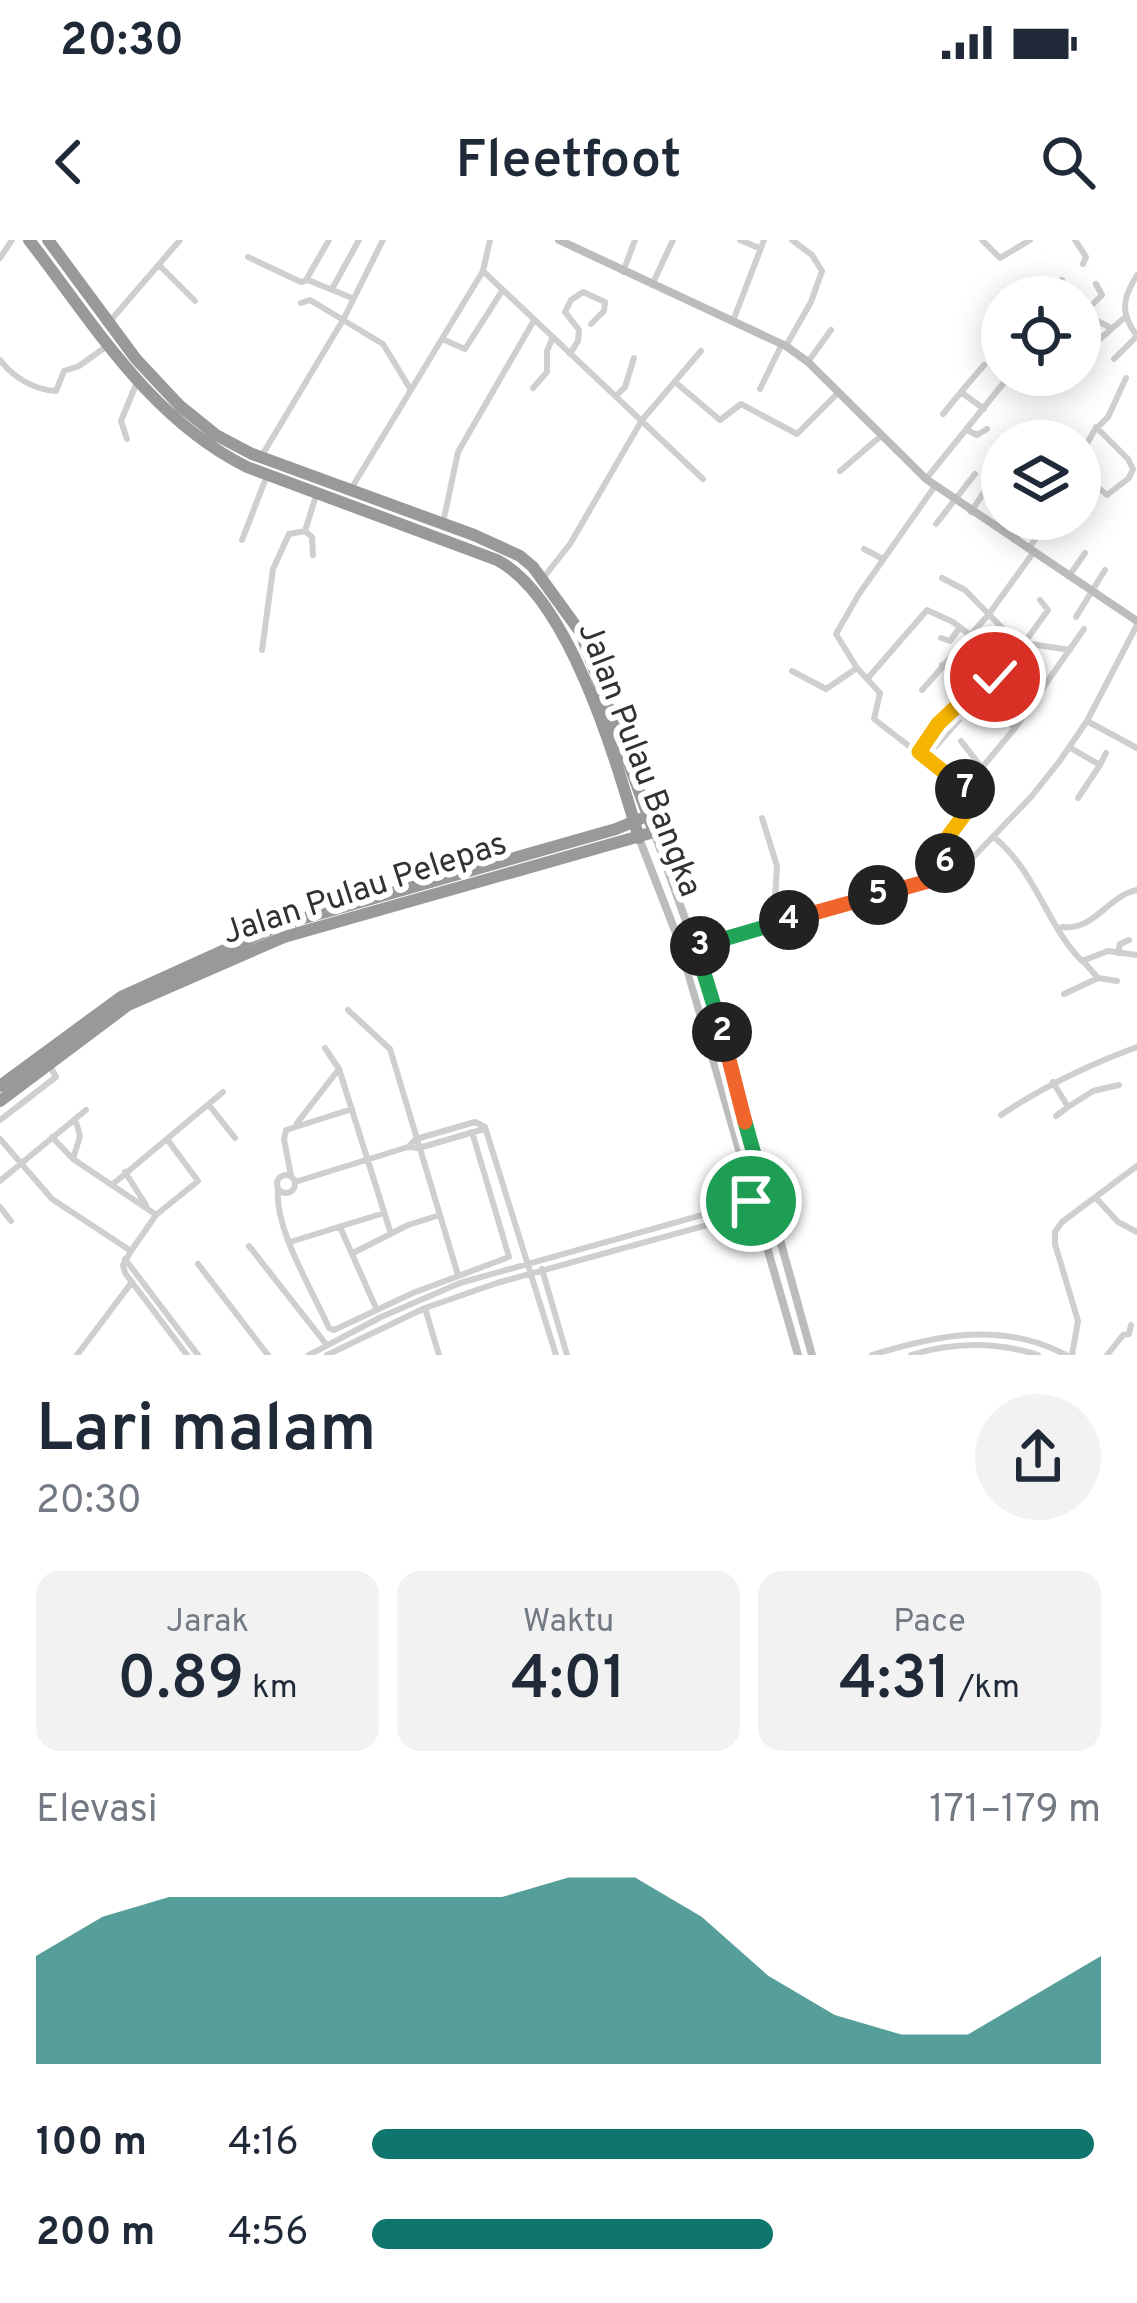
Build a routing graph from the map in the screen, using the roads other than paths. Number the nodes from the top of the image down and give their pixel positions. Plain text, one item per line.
1 (12, 240) edge
2 (29, 240) edge
3 (48, 240) edge
4 (180, 240) edge
5 (329, 240) edge
6 (358, 240) edge
7 (383, 240) edge
8 (490, 240) edge
9 (584, 240) edge
10 (635, 240) edge
11 (673, 240) edge
12 (740, 240) edge
13 (764, 240) edge
14 (792, 240) edge
15 (982, 240) edge
16 (1030, 240) edge
17 (1076, 240) edge
18 (562, 241) edge
19 (759, 248) junction
20 (578, 250) junction
21 (248, 257) dead end
22 (0, 258) edge
23 (1083, 264) dead end
24 (159, 265) junction
25 (483, 271) junction
26 (623, 272) junction
27 (1137, 274) edge
28 (306, 280) junction
29 (652, 285) junction
30 (332, 289) junction
31 (502, 291) junction
32 (352, 298) junction
33 (195, 301) dead end
34 (301, 304) dead end
35 (1124, 318) junction
36 (343, 320) junction
37 (733, 320) junction
38 (109, 322) junction
39 (533, 322) junction
40 (1101, 322) edge
41 (591, 324) dead end
42 (1111, 328) junction
43 (831, 330) dead end
44 (1137, 336) edge
45 (1101, 337) edge
46 (442, 339) junction
47 (552, 339) junction
48 (108, 345) junction
49 (784, 345) junction
50 (701, 351) dead end
51 (569, 354) junction
52 (634, 358) dead end
53 (1114, 359) dead end
54 (0, 360) edge
55 (808, 362) junction
56 (981, 369) edge
57 (1126, 378) dead end
58 (137, 382) junction
59 (675, 382) junction
60 (533, 388) dead end
61 (760, 389) dead end
62 (411, 390) junction
63 (838, 392) junction
64 (961, 392) junction
65 (616, 396) junction
66 (994, 396) edge
67 (984, 409) junction
68 (943, 414) dead end
69 (642, 419) junction
70 (1101, 423) edge
71 (968, 430) junction
72 (981, 433) edge
73 (1101, 434) edge
74 (881, 436) junction
75 (128, 439) dead end
76 (261, 457) junction
77 (840, 471) dead end
78 (267, 474) junction
79 (975, 474) dead end
80 (926, 478) junction
81 (704, 479) dead end
82 (935, 486) junction
83 (352, 489) junction
84 (1101, 490) edge
85 (317, 492) junction
86 (981, 497) edge
87 (956, 501) junction
88 (372, 504) junction
89 (971, 512) junction
90 (981, 519) edge
91 (443, 523) junction
92 (936, 524) dead end
93 (305, 531) junction
94 (242, 540) dead end
95 (1014, 540) edge
96 (1038, 540) edge
97 (864, 549) dead end
98 (1031, 551) junction
99 (1085, 554) dead end
100 (313, 555) dead end
101 (883, 559) junction
102 (1105, 570) dead end
103 (1069, 575) junction
104 (544, 577) junction
105 (942, 578) dead end
106 (1091, 590) junction
107 (1040, 600) dead end
108 (989, 614) junction
109 (1076, 617) dead end
110 (1137, 623) edge
111 (960, 627) junction
112 (1084, 629) dead end
113 (941, 638) dead end
114 (969, 638) junction
115 (1023, 645) junction
116 (262, 650) dead end
117 (1070, 650) junction
118 (980, 656) junction
119 (942, 665) junction
120 (857, 668) junction
121 (792, 671) dead end
122 (868, 678) junction
123 (960, 680) junction
124 (922, 690) dead end
125 (950, 695) dead end
126 (980, 696) junction
127 (967, 709) junction
128 (1087, 721) junction
129 (1015, 728) junction
130 (961, 741) dead end
131 (936, 746) dead end
132 (1069, 747) junction
133 (1137, 748) edge
134 (919, 752) junction
135 (1106, 753) dead end
136 (1100, 765) junction
137 (983, 769) junction
138 (964, 788) junction
139 (1078, 798) dead end
140 (641, 818) junction
141 (762, 818) dead end
142 (654, 832) junction
143 (994, 836) junction
144 (639, 838) junction
145 (954, 874) junction
146 (1137, 890) edge
147 (1058, 926) junction
148 (765, 927) junction
149 (1130, 940) dead end
150 (696, 947) junction
151 (1118, 953) junction
152 (1137, 955) edge
153 (1084, 962) junction
154 (1098, 978) junction
155 (1117, 981) dead end
156 (1064, 994) dead end
157 (348, 1010) dead end
158 (68, 1040) junction
159 (1137, 1047) edge
160 (325, 1048) dead end
161 (339, 1069) junction
162 (1053, 1082) junction
163 (21, 1085) edge
164 (1119, 1085) dead end
165 (44, 1086) junction
166 (223, 1092) dead end
167 (30, 1097) junction
168 (209, 1105) junction
169 (1068, 1107) junction
170 (352, 1109) junction
171 (86, 1110) dead end
172 (1001, 1114) dead end
173 (1055, 1116) dead end
174 (75, 1119) junction
175 (0, 1120) edge
176 (295, 1126) junction
177 (486, 1129) junction
178 (472, 1132) junction
179 (52, 1137) junction
180 (236, 1138) dead end
181 (416, 1138) junction
182 (167, 1139) junction
183 (0, 1142) edge
184 (408, 1147) junction
185 (419, 1148) junction
186 (74, 1159) junction
187 (368, 1159) junction
188 (21, 1166) junction
189 (1137, 1166) edge
190 (125, 1172) junction
191 (293, 1179) junction
192 (0, 1181) edge
193 (113, 1184) junction
194 (278, 1190) junction
195 (766, 1197) junction
196 (1096, 1198) junction
197 (753, 1206) junction
198 (0, 1207) edge
199 (148, 1208) junction
200 (769, 1208) junction
201 (384, 1213) junction
202 (156, 1215) junction
203 (440, 1215) junction
204 (11, 1221) dead end
205 (340, 1227) junction
206 (389, 1230) junction
207 (1137, 1232) edge
208 (290, 1242) junction
209 (249, 1246) dead end
210 (353, 1252) junction
211 (128, 1255) junction
212 (509, 1257) junction
213 (198, 1264) dead end
214 (541, 1265) junction
215 (518, 1266) junction
216 (531, 1268) junction
217 (458, 1275) junction
218 (132, 1282) junction
219 (425, 1308) junction
220 (376, 1309) junction
221 (1131, 1324) dead end
222 (923, 1340) junction
223 (326, 1344) junction
224 (911, 1344) junction
225 (926, 1353) edge
226 (1110, 1354) edge
227 (77, 1355) edge
228 (187, 1355) edge
229 (199, 1355) edge
230 (268, 1355) edge
231 (309, 1355) edge
232 (328, 1355) edge
233 (439, 1355) edge
234 (556, 1355) edge
235 (567, 1355) edge
236 (798, 1355) edge
237 (812, 1355) edge
238 (872, 1355) edge
239 (913, 1355) edge
240 (1038, 1355) edge
241 (1069, 1355) edge

1 - 22 street
2 - 48 highway, Jalan Pulau Bangka
3 - 38 highway, Jalan Pulau Bangka
4 - 24 street
5 - 28 street
6 - 30 street
7 - 32 street
8 - 25 street
9 - 20 street
10 - 26 street
11 - 29 street
12 - 19 street
13 - 19 street
14 - 49 street
15 - 16 street
17 - 23 street
18 - 20 main road
19 - 37 street
20 - 26 main road
21 - 28 street
24 - 33 street
24 - 38 street
25 - 31 street
25 - 46 street
26 - 29 main road
27 - 35 street
28 - 30 street
29 - 37 main road
30 - 32 street
31 - 39 street
31 - 46 street
32 - 36 street
34 - 36 street
35 - 42 street
35 - 44 street
36 - 62 street
36 - 76 street
37 - 49 main road
38 - 76 highway, Jalan Pulau Bangka
39 - 47 street
39 - 91 street
40 - 42 street
41 - 51 street
42 - 45 street
43 - 55 street
44 - 53 street
46 - 62 street
47 - 51 street
47 - 60 street
48 - 54 street
48 - 58 highway, Jalan Pulau Bangka
49 - 55 main road
49 - 61 street
50 - 59 street
51 - 65 street
52 - 65 street
55 - 63 main road
56 - 64 street
57 - 70 street
58 - 75 street
58 - 78 highway, Jalan Pulau Bangka
59 - 63 street
59 - 69 street
62 - 83 street
63 - 74 main road
64 - 67 street
64 - 68 street
65 - 69 street
66 - 67 street
67 - 71 street
69 - 81 street
69 - 104 street
71 - 72 street
71 - 80 street
73 - 84 street
74 - 77 street
74 - 80 main road
76 - 83 highway, Jalan Pulau Bangka
78 - 85 highway, Jalan Pulau Bangka
78 - 94 street
79 - 87 street
80 - 82 main road
82 - 87 main road
82 - 101 street
83 - 88 highway, Jalan Pulau Bangka
85 - 88 highway, Jalan Pulau Bangka
85 - 93 street
86 - 89 street
87 - 89 main road
87 - 92 street
88 - 91 highway, Jalan Pulau Bangka
88 - 140 highway, Jalan Pulau Bangka
89 - 90 main road
91 - 104 highway, Jalan Pulau Bangka
93 - 100 street
93 - 116 street
95 - 98 main road
96 - 98 street
97 - 101 street
98 - 103 main road
98 - 108 street
99 - 103 street
101 - 120 street
102 - 106 street
103 - 106 main road
104 - 140 highway, Jalan Pulau Bangka
105 - 108 street
106 - 109 street
106 - 110 main road
107 - 115 street
108 - 114 street
108 - 115 street
110 - 128 street
111 - 113 street
111 - 114 street
111 - 122 street
112 - 117 street
114 - 118 street
114 - 119 street
115 - 117 street
115 - 126 street
117 - 129 street
118 - 123 street
118 - 126 street
119 - 123 street
119 - 124 street
120 - 121 street
120 - 122 street
122 - 134 street
123 - 125 street
126 - 127 street
126 - 129 street
127 - 131 street
127 - 134 street
128 - 132 street
128 - 133 street
129 - 137 street
130 - 137 street
132 - 136 street
132 - 143 street
134 - 138 street
135 - 136 street
136 - 139 street
137 - 138 street
138 - 145 street
140 - 142 highway, Jalan Pulau Bangka
140 - 144 highway, Jalan Pulau Bangka
140 - 158 highway, Jalan Pulau Pelepas
141 - 148 street
142 - 144 highway, Jalan Pulau Pelepas
142 - 150 main road, Jalan Pulau Bangka
143 - 145 street
143 - 147 street
144 - 158 highway, Jalan Pulau Pelepas
144 - 197 main road, Jalan Pulau Bangka
145 - 148 street
146 - 147 street
147 - 153 street
148 - 150 street
149 - 151 street
150 - 195 main road, Jalan Pulau Bangka
151 - 152 street
151 - 153 street
153 - 154 street
154 - 155 street
154 - 156 street
157 - 181 street
158 - 163 highway, Jalan Pulau Pelepas
158 - 163 highway, Jalan Pulau Pelepas
159 - 162 street
160 - 161 street
161 - 170 street
161 - 176 street
162 - 169 street
162 - 172 street
163 - 165 street
163 - 165 street
163 - 167 street
163 - 167 street
163 - 175 street
164 - 169 street
165 - 167 street
166 - 168 street
168 - 180 street
168 - 182 street
169 - 173 street
170 - 176 street
170 - 187 street
171 - 174 street
174 - 179 street
174 - 186 street
176 - 191 street
177 - 178 street
177 - 181 street
177 - 216 street
178 - 185 street
178 - 212 street
179 - 186 street
179 - 188 street
181 - 184 street
181 - 185 street
182 - 190 street
182 - 202 street
183 - 188 street
184 - 185 street
184 - 187 street
185 - 203 street
186 - 193 street
187 - 191 street
187 - 201 street
188 - 192 street
188 - 211 street
189 - 196 street
190 - 193 street
190 - 199 street
191 - 194 street
191 - 194 street
193 - 199 street
194 - 208 street
195 - 197 street
195 - 200 main road, Jalan Pulau Bangka
196 - 207 street
196 - 241 street
197 - 200 street
197 - 214 street
197 - 236 main road, Jalan Pulau Bangka
198 - 204 street
199 - 202 street
200 - 237 main road, Jalan Pulau Bangka
201 - 205 street
201 - 206 street
202 - 211 street
203 - 206 street
203 - 217 street
205 - 208 street
205 - 210 street
206 - 210 street
208 - 220 street
209 - 223 street
210 - 220 street
211 - 218 street
211 - 229 street
212 - 215 street
212 - 217 street
213 - 230 street
214 - 216 street
214 - 235 street
215 - 216 street
215 - 223 street
216 - 219 street
216 - 234 street
217 - 220 street
218 - 227 street
218 - 228 street
219 - 232 street
219 - 233 street
221 - 226 street
222 - 224 street
222 - 225 street
222 - 241 street
223 - 231 street
224 - 238 street
224 - 239 street
225 - 239 street
225 - 240 street

